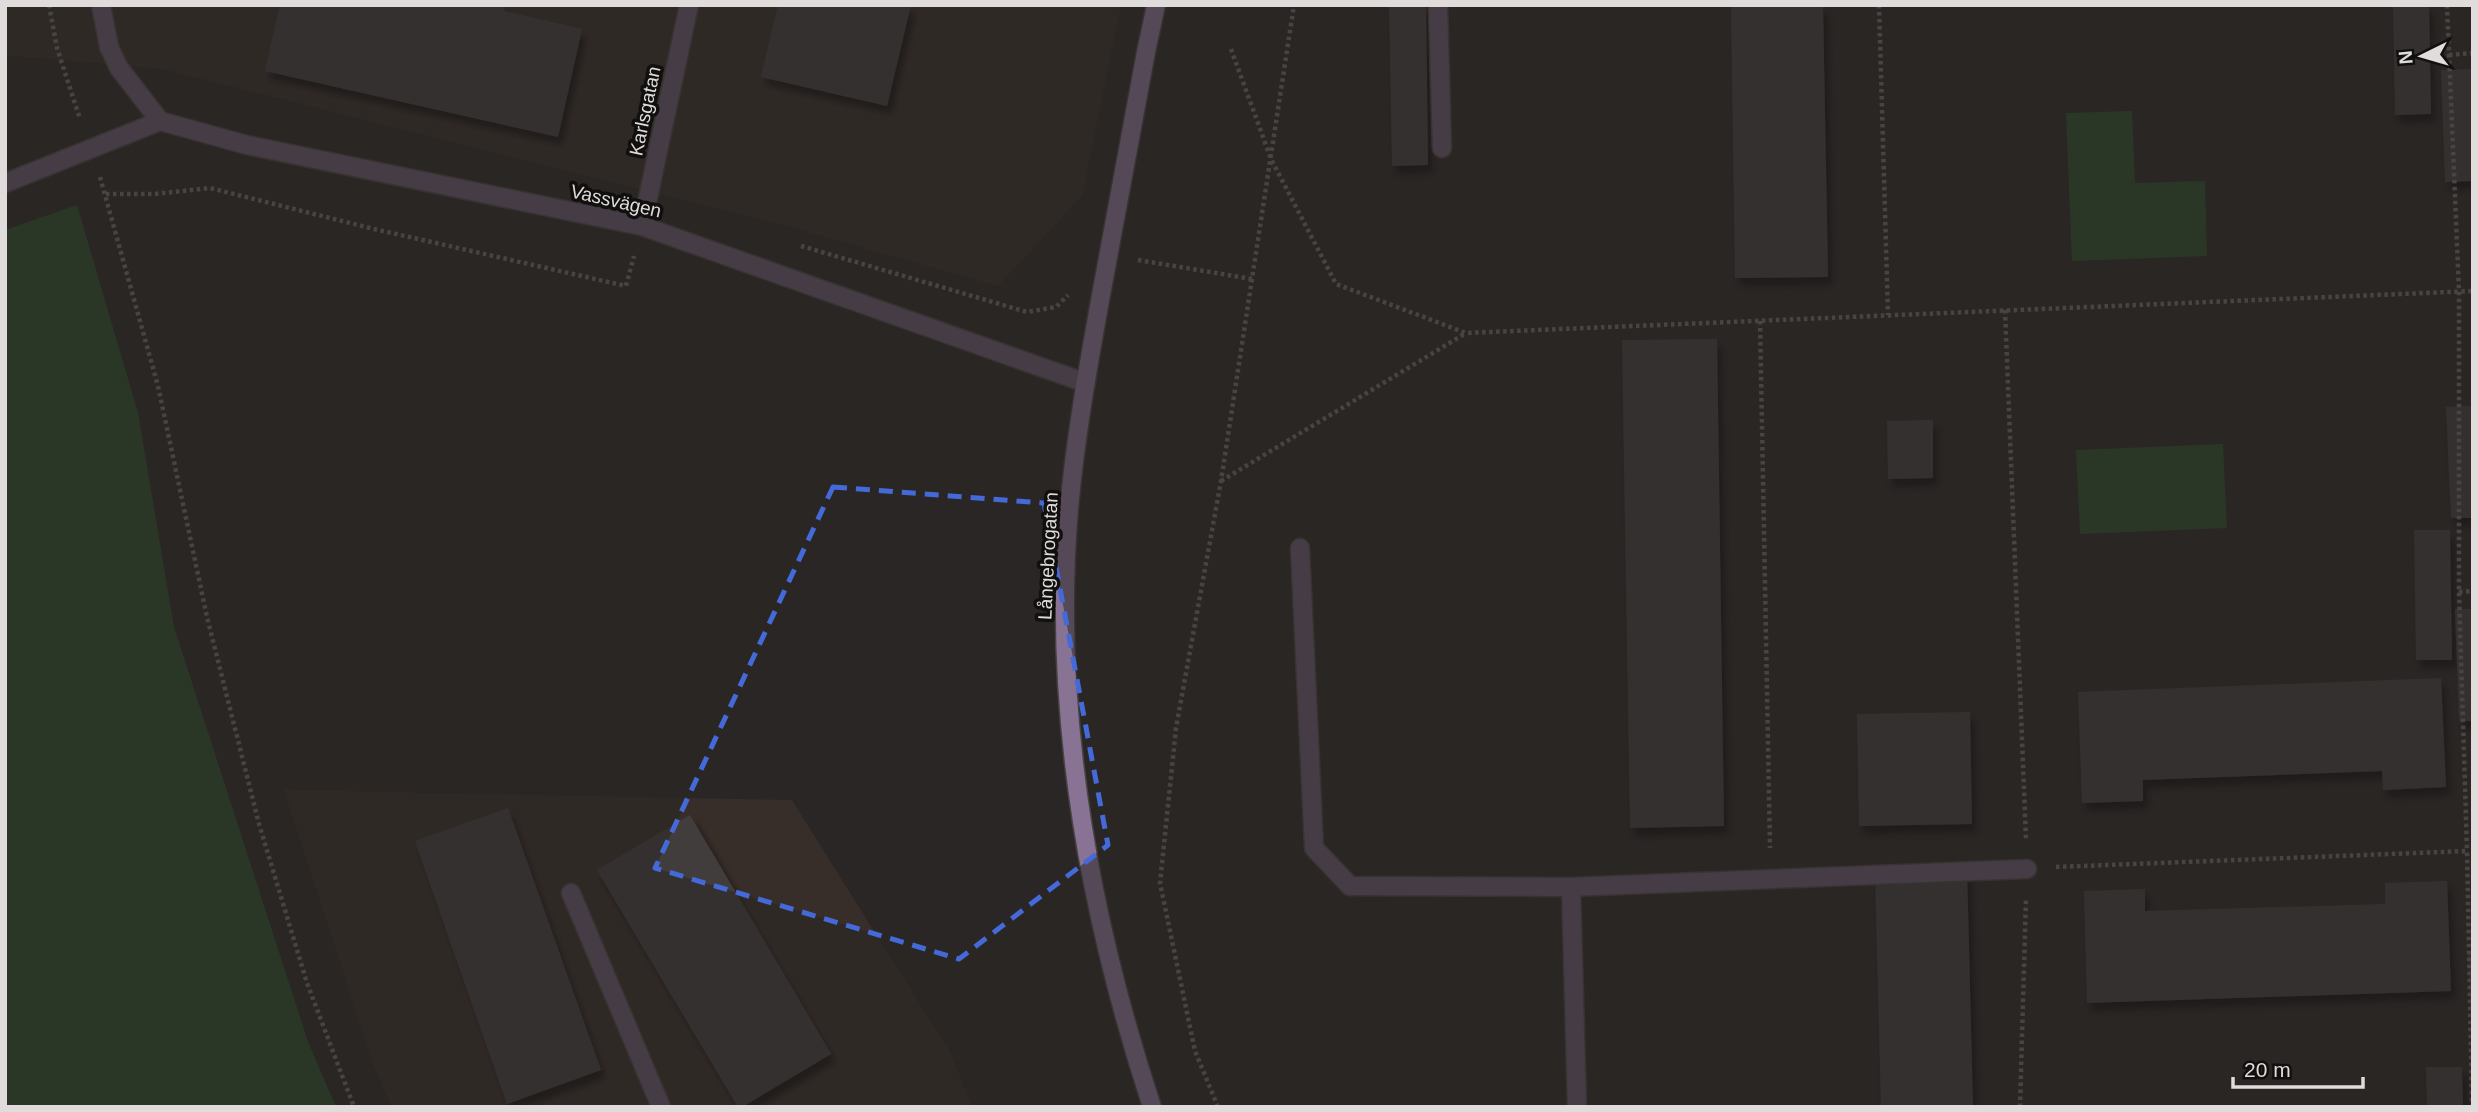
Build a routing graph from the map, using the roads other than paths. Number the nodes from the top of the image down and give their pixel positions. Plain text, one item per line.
1 (101, 5) edge
2 (689, 5) edge
3 (1156, 5) edge
4 (1438, 5) edge
5 (160, 121) junction
6 (1443, 148) dead end
7 (5, 183) edge
8 (642, 226) junction
9 (1086, 383) junction
10 (1300, 548) dead end
11 (2027, 869) road end
12 (1571, 887) junction
13 (570, 893) dead end
14 (661, 1107) edge
15 (1152, 1107) edge
16 (1577, 1107) edge

1 - 5 street
2 - 8 street, Karlsgatan
3 - 9 main road, Långebrogatan
4 - 6 street
5 - 7 street
5 - 8 street, Vassvägen
8 - 9 street, Vassvägen
9 - 15 main road, Långebrogatan
10 - 12 street
11 - 12 street
12 - 16 street
13 - 14 street

